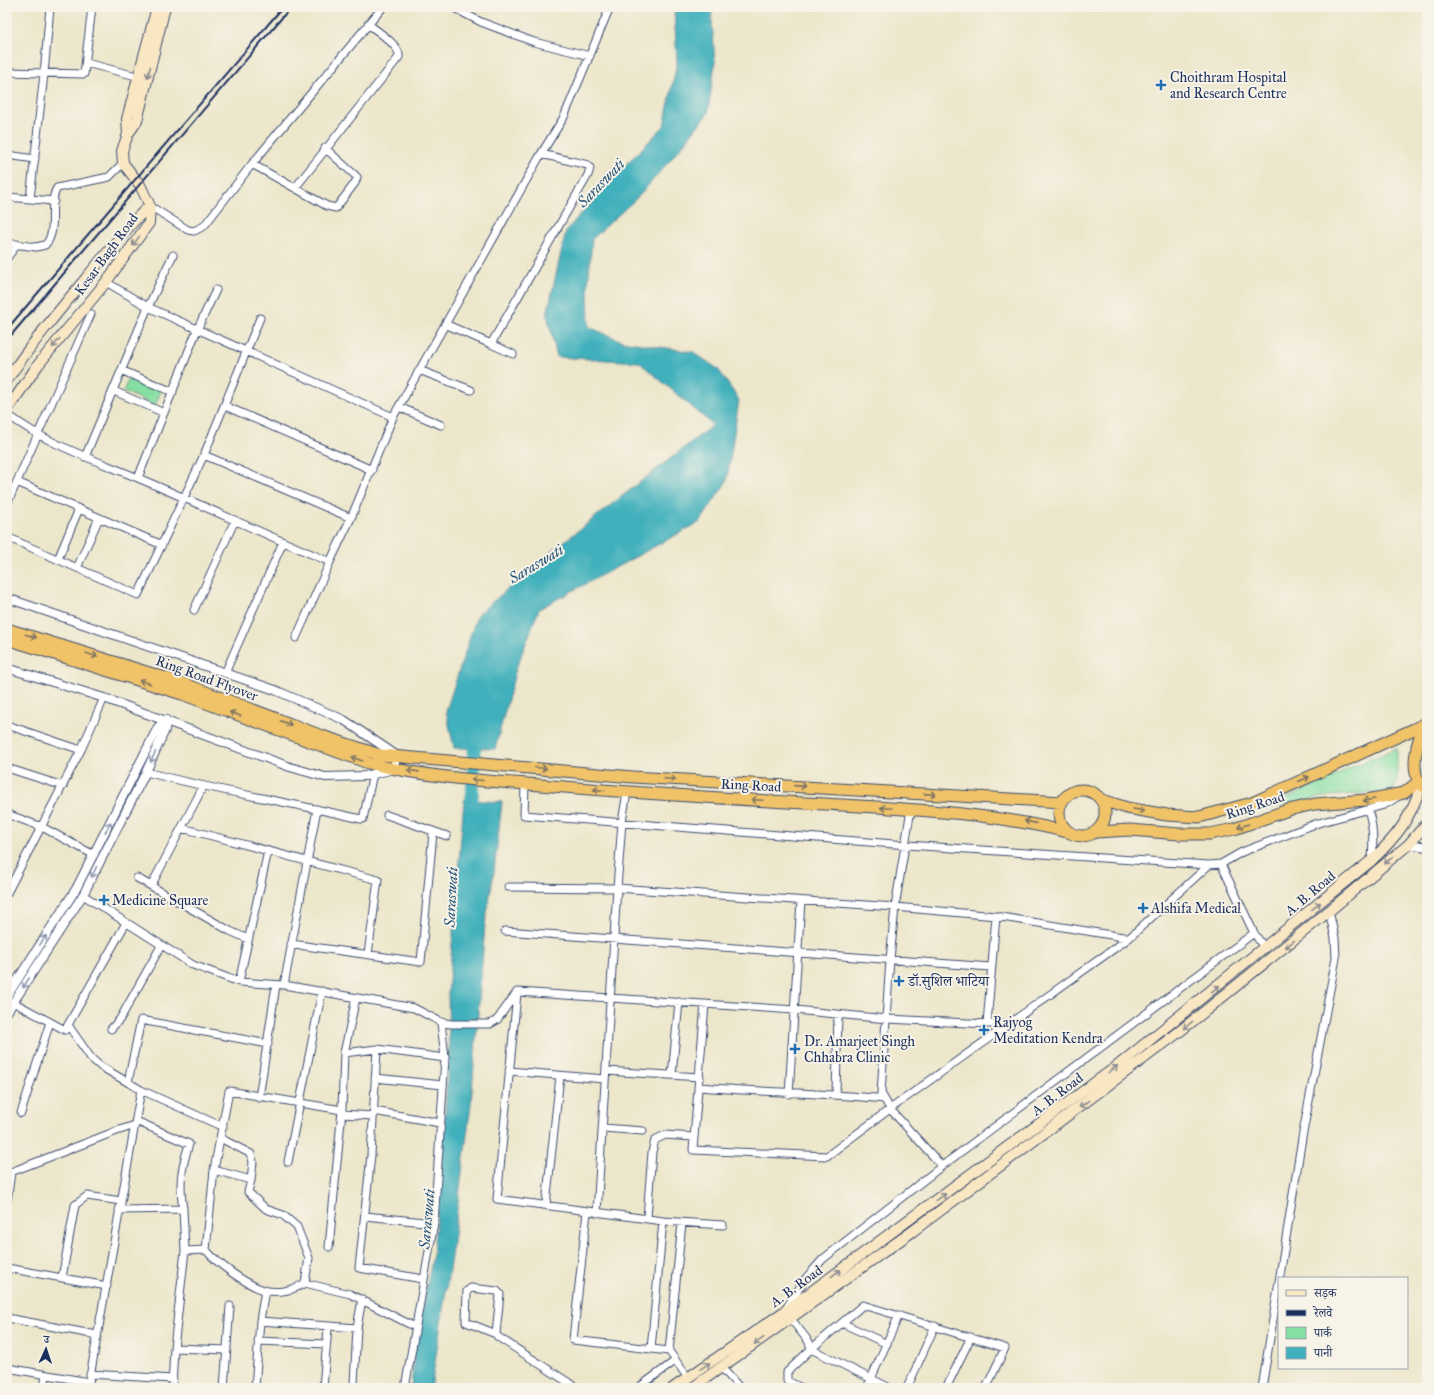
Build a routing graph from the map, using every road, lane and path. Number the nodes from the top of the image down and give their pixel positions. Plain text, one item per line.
1 (50, 7) edge
2 (92, 7) edge
3 (158, 7) edge
4 (165, 7) edge
5 (383, 7) edge
6 (452, 7) edge
7 (610, 7) edge
8 (368, 24) junction
9 (590, 56) junction
10 (86, 63) junction
11 (7, 72) edge
12 (44, 74) junction
13 (140, 77) junction
14 (128, 134) junction
15 (325, 148) junction
16 (541, 154) junction
17 (7, 155) edge
18 (35, 159) junction
19 (123, 163) junction
20 (252, 164) junction
21 (295, 188) junction
22 (7, 197) edge
23 (30, 198) junction
24 (54, 201) junction
25 (150, 206) junction
26 (7, 243) edge
27 (17, 244) junction
28 (173, 255) dead end
29 (7, 258) edge
30 (106, 282) junction
31 (216, 290) dead end
32 (148, 307) junction
33 (91, 314) dead end
34 (260, 318) dead end
35 (445, 324) junction
36 (197, 330) junction
37 (491, 344) junction
38 (246, 351) junction
39 (513, 354) dead end
40 (419, 370) junction
41 (123, 371) junction
42 (7, 380) edge
43 (471, 390) dead end
44 (114, 391) junction
45 (173, 392) junction
46 (225, 406) junction
47 (399, 408) junction
48 (7, 410) edge
49 (164, 413) junction
50 (7, 414) edge
51 (393, 417) junction
52 (441, 425) dead end
53 (37, 434) junction
54 (204, 455) junction
55 (85, 457) junction
56 (372, 470) junction
57 (138, 478) junction
58 (17, 482) junction
59 (183, 498) junction
60 (7, 504) edge
61 (79, 509) junction
62 (99, 518) junction
63 (351, 518) junction
64 (235, 520) junction
65 (7, 537) edge
66 (283, 542) junction
67 (162, 545) junction
68 (58, 559) junction
69 (330, 562) junction
70 (77, 568) junction
71 (7, 598) edge
72 (194, 610) dead end
73 (7, 629) edge
74 (296, 638) dead end
75 (7, 639) edge
76 (53, 648) junction
77 (7, 668) edge
78 (225, 674) junction
79 (183, 689) junction
80 (104, 698) junction
81 (166, 720) junction
82 (1426, 722) edge
83 (7, 725) edge
84 (81, 750) junction
85 (396, 755) junction
86 (7, 768) edge
87 (394, 769) junction
88 (146, 772) junction
89 (373, 774) junction
90 (431, 774) joint
91 (525, 784) junction
92 (1422, 785) edge
93 (63, 786) junction
94 (203, 787) junction
95 (627, 792) junction
96 (1404, 793) junction
97 (1102, 800) junction
98 (1062, 802) junction
99 (317, 809) junction
100 (911, 809) junction
101 (1368, 810) junction
102 (7, 814) edge
103 (387, 815) dead end
104 (622, 822) junction
105 (1427, 823) edge
106 (42, 827) junction
107 (182, 828) junction
108 (433, 832) junction
109 (1068, 832) junction
110 (1096, 832) junction
111 (447, 836) dead end
112 (1409, 844) junction
113 (907, 845) junction
114 (1427, 847) edge
115 (268, 851) junction
116 (94, 855) junction
117 (1372, 860) junction
118 (306, 861) junction
119 (1221, 864) junction
120 (1209, 865) junction
121 (137, 878) dead end
122 (151, 886) junction
123 (508, 887) dead end
124 (617, 888) junction
125 (7, 893) edge
126 (83, 895) junction
127 (801, 901) junction
128 (895, 907) junction
129 (1329, 911) junction
130 (996, 916) junction
131 (126, 923) junction
132 (505, 931) dead end
133 (1254, 934) junction
134 (614, 938) junction
135 (1129, 938) junction
136 (248, 939) junction
137 (291, 944) junction
138 (161, 946) junction
139 (1264, 949) junction
140 (798, 953) junction
141 (368, 954) junction
142 (890, 960) junction
143 (991, 967) junction
144 (239, 982) junction
145 (280, 985) junction
146 (322, 992) junction
147 (517, 992) junction
148 (7, 996) edge
149 (356, 998) junction
150 (611, 998) junction
151 (679, 1002) junction
152 (705, 1004) junction
153 (9, 1007) edge
154 (795, 1010) junction
155 (838, 1014) junction
156 (887, 1019) junction
157 (50, 1022) junction
158 (442, 1022) junction
159 (987, 1024) junction
160 (68, 1025) junction
161 (1008, 1025) junction
162 (111, 1029) dead end
163 (268, 1044) junction
164 (377, 1049) junction
165 (344, 1053) junction
166 (444, 1058) junction
167 (509, 1071) junction
168 (605, 1075) junction
169 (672, 1075) junction
170 (560, 1076) junction
171 (700, 1077) junction
172 (375, 1078) junction
173 (128, 1082) junction
174 (443, 1085) junction
175 (699, 1087) junction
176 (141, 1090) junction
177 (789, 1094) junction
178 (836, 1094) junction
179 (259, 1098) junction
180 (884, 1099) junction
181 (300, 1103) junction
182 (890, 1109) junction
183 (21, 1112) dead end
184 (342, 1112) junction
185 (373, 1113) junction
186 (440, 1122) junction
187 (135, 1123) junction
188 (223, 1127) junction
189 (603, 1128) junction
190 (643, 1131) dead end
191 (693, 1137) junction
192 (220, 1138) junction
193 (288, 1162) dead end
194 (942, 1166) junction
195 (214, 1170) junction
196 (250, 1180) junction
197 (7, 1201) edge
198 (121, 1201) junction
199 (546, 1204) junction
200 (183, 1209) junction
201 (119, 1210) junction
202 (587, 1212) junction
203 (597, 1213) junction
204 (365, 1216) junction
205 (647, 1218) junction
206 (663, 1221) junction
207 (682, 1223) junction
208 (434, 1224) junction
209 (723, 1225) dead end
210 (329, 1247) dead end
211 (206, 1250) junction
212 (185, 1251) junction
213 (7, 1268) edge
214 (1280, 1277) edge
215 (62, 1278) junction
216 (423, 1279) junction
217 (305, 1283) junction
218 (107, 1286) junction
219 (1278, 1288) edge
220 (265, 1290) junction
221 (362, 1299) junction
222 (230, 1306) dead end
223 (786, 1315) junction
224 (900, 1315) junction
225 (7, 1318) edge
226 (260, 1321) junction
227 (842, 1323) junction
228 (935, 1326) junction
229 (328, 1327) junction
230 (415, 1327) junction
231 (357, 1328) junction
232 (496, 1334) junction
233 (97, 1335) junction
234 (971, 1337) junction
235 (258, 1341) junction
236 (326, 1344) junction
237 (886, 1344) junction
238 (174, 1348) junction
239 (651, 1349) junction
240 (811, 1349) junction
241 (226, 1350) junction
242 (669, 1351) junction
243 (675, 1361) junction
244 (721, 1367) junction
245 (7, 1368) edge
246 (90, 1374) junction
247 (46, 1375) junction
248 (688, 1378) junction
249 (872, 1378) junction
250 (173, 1379) junction
251 (354, 1384) dead end
252 (88, 1385) edge
253 (44, 1388) edge
254 (172, 1388) edge
255 (224, 1388) edge
256 (255, 1388) edge
257 (323, 1388) edge
258 (405, 1388) edge
259 (577, 1388) edge
260 (638, 1388) edge
261 (673, 1388) edge
262 (692, 1388) edge
263 (740, 1388) edge
264 (802, 1388) edge
265 (867, 1388) edge
266 (890, 1388) edge
267 (907, 1388) edge
268 (946, 1388) edge
269 (986, 1388) edge
270 (1262, 1388) edge

1 - 12 street
2 - 10 street
3 - 13 main road
4 -> 14 main road
5 - 8 street
6 - 9 street
7 - 9 street
8 - 15 street
8 - 20 street
9 - 16 street
10 - 12 street
10 - 13 street
11 - 12 street
12 - 18 street
13 - 14 main road
14 - 19 main road
15 - 21 street
15 - 21 street
16 - 35 street
16 - 37 street
17 - 18 street
18 - 23 street
19 - 24 street
19 - 25 main road, Kesar Bagh Road
20 - 21 street
20 - 25 street
22 - 23 street
23 - 24 street
24 - 27 street
25 -> 30 main road, Kesar Bagh Road
25 - 42 main road
26 - 27 street
27 - 29 street
28 - 32 street
30 - 32 street
30 -> 48 main road, Kesar Bagh Road
31 - 36 street
32 - 36 street
32 - 41 street
33 - 53 street
34 - 38 street
35 - 37 street
35 - 40 street
36 - 38 street
36 - 45 street
37 - 39 street
38 - 46 street
38 - 51 street
40 - 43 street
40 - 47 street
41 - 44 street
41 - 45 street
44 - 49 street
44 - 55 street
45 - 49 street
46 - 54 street
46 - 56 street
47 - 51 street
47 - 52 street
49 - 57 street
50 - 53 street
51 - 56 street
53 - 55 street
53 - 58 street
54 - 59 street
54 - 63 street
55 - 57 street
56 - 63 street
57 - 59 street
58 - 60 street
58 - 61 street
59 - 64 street
59 - 67 street
61 - 62 street
61 - 68 street
62 - 67 street
62 - 70 street
63 - 69 street
64 - 66 street
64 - 72 street
65 - 68 street
66 - 69 street
66 - 78 street
67 - 70 street
68 - 70 street
69 - 74 street
71 - 78 street
73 -> 76 highway, Ring Road Flyover
75 - 76 highway, Ring Road Flyover
76 - 79 highway, Ring Road Flyover
77 - 80 street
78 - 85 street
79 -> 85 highway, Ring Road Flyover
87 -> 79 highway, Ring Road Flyover
80 - 81 street
80 - 84 street
81 -> 88 street
81 - 89 street
116 -> 81 street
82 - 92 highway
97 -> 82 highway
83 - 84 street
84 - 93 street
85 - 87 street
85 -> 98 highway, Ring Road Flyover
86 - 93 street
87 - 89 street
90 -> 87 highway, Ring Road Flyover
88 - 94 street
88 -> 126 street
89 - 99 street
91 -> 90 highway, Ring Road
95 -> 91 highway, Ring Road
91 - 104 street
92 - 96 highway, Ring Road
92 - 117 main road, A. B. Road
93 - 106 street
94 - 99 street
94 - 107 street
100 -> 95 highway, Ring Road
95 - 104 street
96 - 101 street
96 -> 110 highway, Ring Road
97 - 98 highway
97 - 110 highway
98 - 109 highway
99 - 118 street
109 -> 100 highway, Ring Road
100 - 113 street
101 - 117 street
101 - 119 street
102 - 106 street
103 - 108 street
104 - 113 street
104 - 124 street
105 - 112 main road, A. B. Road
106 - 116 street
106 - 125 street
107 - 115 street
107 - 122 street
108 - 111 street
108 - 141 street
109 - 110 highway
112 - 114 street
112 -> 129 main road, A. B. Road
113 - 120 street
113 - 128 street
115 - 118 street
115 - 136 street
148 -> 116 street
139 -> 117 main road, A. B. Road
118 - 137 street
118 - 141 street
119 - 120 street
119 - 133 street
120 - 135 street
121 - 122 street
122 - 136 street
123 - 124 street
124 - 127 street
124 - 134 street
126 - 131 street
126 -> 153 street
127 - 128 street
127 - 140 street
128 - 130 street
128 - 142 street
129 - 214 street
129 -> 223 main road, A. B. Road
130 - 135 street
130 - 143 street
131 - 138 street
131 - 160 street
132 - 134 street
133 - 139 street
133 - 194 street
134 - 140 street
134 - 150 street
135 - 161 street
136 - 144 street
137 - 141 street
137 - 145 street
138 - 144 street
138 - 162 street
223 -> 139 main road, A. B. Road
140 - 142 street
140 - 154 street
142 - 143 street
142 - 156 street
143 - 159 street
144 - 145 street
145 - 146 street
145 - 163 street
146 - 149 street
146 - 181 street
147 - 150 street
147 - 158 street
147 - 167 street
149 - 158 street
149 - 165 street
150 - 151 street
150 - 168 street
151 - 152 street
151 - 169 street
152 - 154 street
152 - 171 street
153 - 157 street
154 - 155 street
154 - 177 street
155 - 156 street
155 - 178 street
156 - 159 street
156 - 180 street
157 - 160 street
157 - 183 street
158 - 166 street
159 - 161 street
160 - 173 street
161 - 182 street
163 - 173 street
163 - 179 street
164 - 165 street
164 - 166 street
164 - 172 street
165 - 184 street
166 - 174 street
167 - 170 street
167 - 199 street
168 - 169 street
168 - 170 street
168 - 189 street
169 - 171 street
170 - 199 street
171 - 175 street
172 - 174 street
172 - 185 street
173 - 176 street
174 - 186 street
175 - 177 street
175 - 191 street
176 - 187 street
176 - 188 street
177 - 178 street
178 - 180 street
179 - 181 street
179 - 188 street
180 - 182 street
181 - 184 street
181 - 193 street
182 - 191 street
182 - 194 street
184 - 185 street
184 - 210 street
185 - 186 street
185 - 204 street
186 - 208 street
187 - 197 street
187 - 198 street
187 - 200 street
188 - 192 street
189 - 190 street
189 - 203 street
191 - 205 street
192 - 195 street
192 - 196 street
194 - 223 street
195 - 196 street
195 - 211 street
196 - 217 street
198 - 201 street
198 - 215 street
199 - 202 street
200 - 201 street
200 - 212 street
201 - 218 street
202 - 203 street
202 - 239 street
203 - 205 street
204 - 208 street
204 - 216 street
205 - 206 street
206 - 207 street
206 - 239 street
207 - 209 street
207 - 242 street
208 - 216 street
211 - 212 street
211 - 220 street
212 - 238 street
213 - 215 street
215 - 218 street
216 - 230 street
217 - 220 street
217 - 221 street
218 - 233 street
219 - 270 street
220 - 226 street
221 - 230 street
221 - 231 street
222 - 241 street
223 - 240 street
223 -> 244 main road, A. B. Road
248 -> 223 main road, A. B. Road
224 - 227 street
224 - 228 street
224 - 237 street
225 - 233 street
226 - 229 street
226 - 235 street
227 - 237 street
227 - 240 street
228 - 234 street
228 - 267 street
229 - 231 street
229 - 236 street
230 - 258 street
231 - 251 street
232 - 232 street
232 - 259 street
233 - 246 street
234 - 268 street
234 - 269 street
235 - 236 street
235 - 256 street
236 - 257 street
237 - 249 street
238 - 241 street
238 - 250 street
239 - 242 street
240 - 249 street
240 - 264 street
241 - 255 street
242 - 243 street
243 - 248 street
243 - 260 street
244 - 262 main road, A. B. Road
244 - 263 street
245 - 247 street
246 - 250 street
246 - 252 street
247 - 252 street
247 - 253 street
248 - 261 main road, A. B. Road
249 - 265 street
249 - 266 street
250 - 254 street

